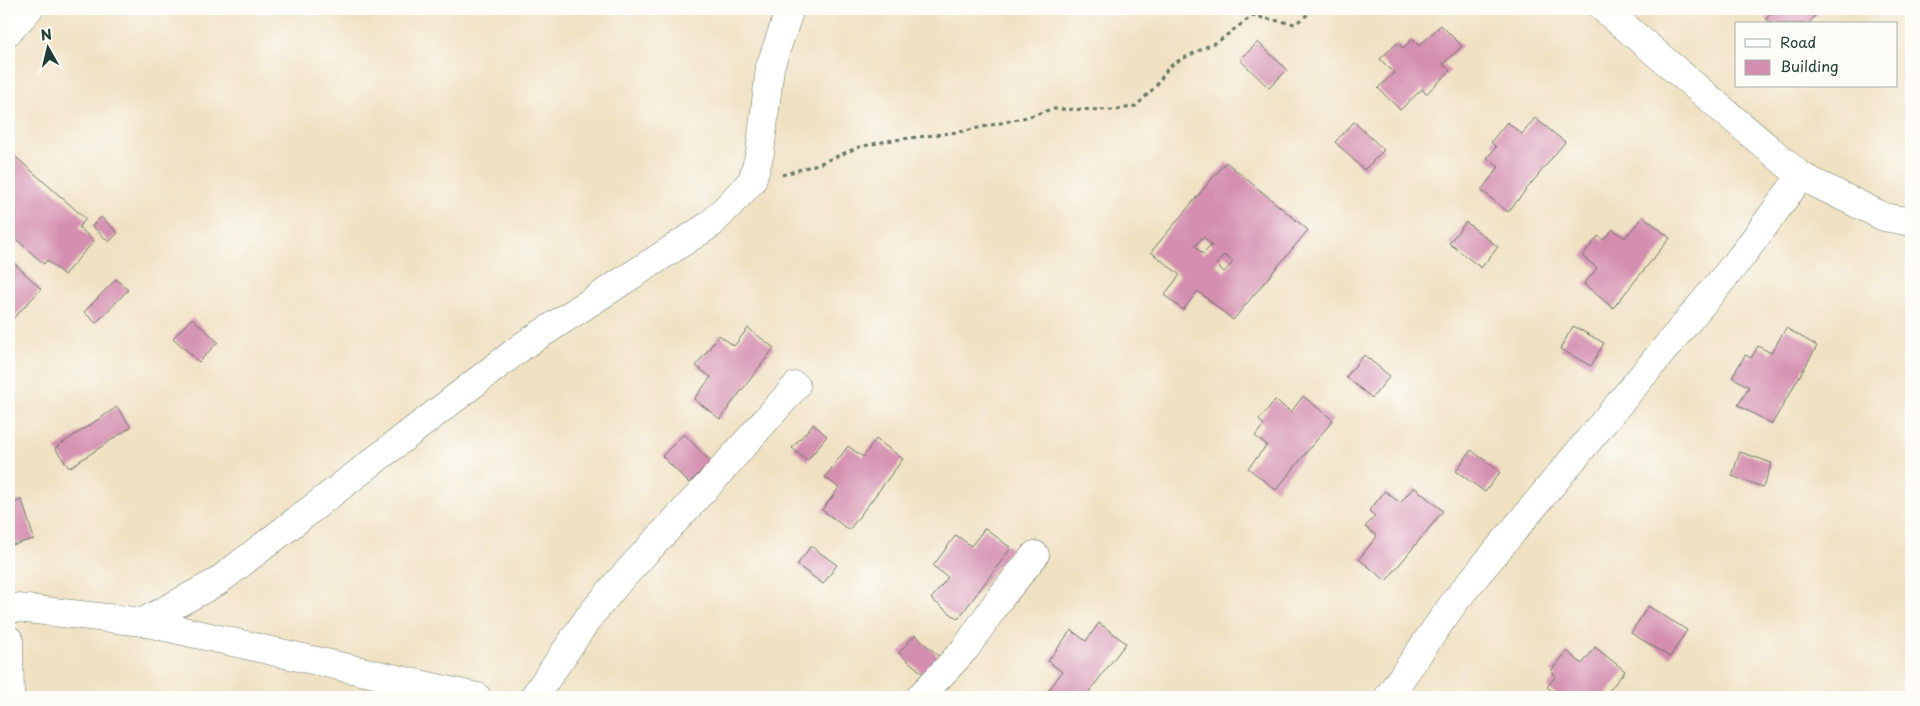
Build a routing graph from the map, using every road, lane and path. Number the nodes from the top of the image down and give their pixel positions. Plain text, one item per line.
1 (29, 9) edge
2 (790, 9) edge
3 (1315, 9) edge
4 (1604, 9) edge
5 (9, 31) edge
6 (1801, 176) junction
7 (752, 181) junction
8 (1911, 222) edge
9 (796, 386) dead end
10 (1035, 555) dead end
11 (9, 607) edge
12 (143, 622) junction
13 (9, 640) edge
14 (10, 697) edge
15 (477, 697) edge
16 (534, 697) edge
17 (920, 697) edge
18 (1388, 697) edge

1 - 5 street
2 - 7 street
3 - 7 path
4 - 6 street
6 - 8 street
6 - 18 street
7 - 12 street
9 - 16 street
10 - 17 street
11 - 12 street
12 - 15 street
13 - 14 street

